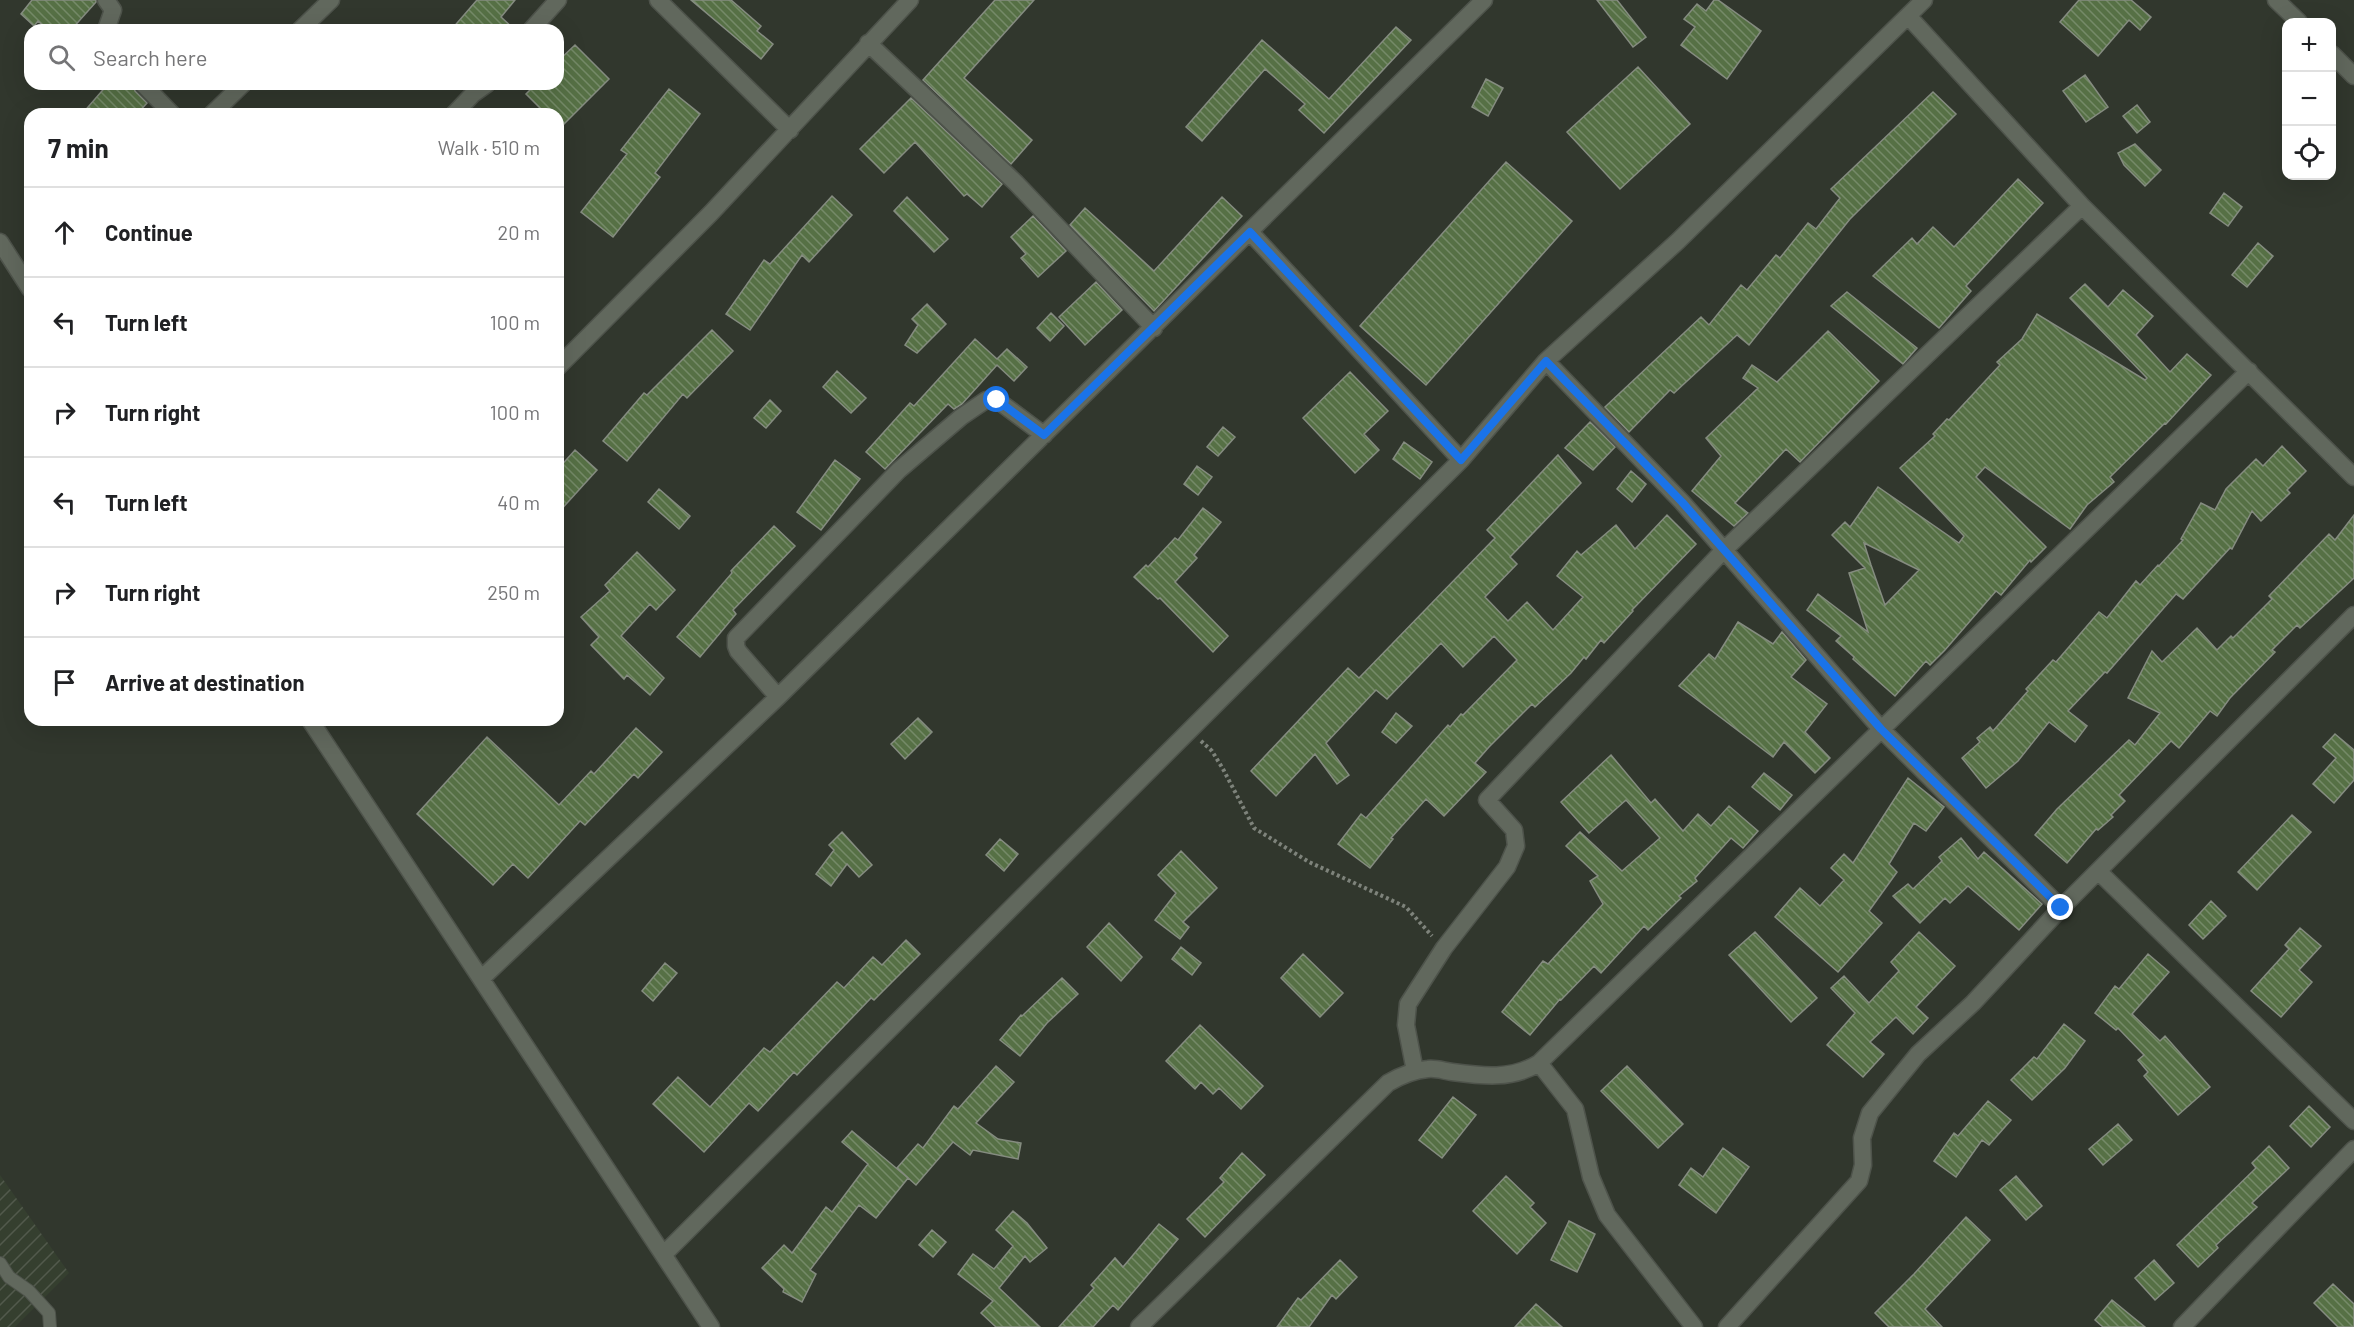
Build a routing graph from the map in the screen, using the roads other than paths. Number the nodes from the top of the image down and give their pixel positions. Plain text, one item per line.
1 (106, 0) edge
2 (331, 0) edge
3 (558, 0) edge
4 (658, 0) edge
5 (910, 0) edge
6 (1484, 0) edge
7 (1924, 0) edge
8 (2276, 0) edge
9 (1909, 17) junction
10 (2295, 18) edge
11 (108, 24) edge
12 (306, 24) edge
13 (536, 24) edge
14 (868, 44) junction
15 (2336, 59) edge
16 (2354, 76) edge
17 (148, 90) edge
18 (237, 90) edge
19 (479, 90) edge
20 (166, 108) edge
21 (218, 108) edge
22 (460, 108) edge
23 (790, 130) junction
24 (2082, 206) junction
25 (1250, 232) junction
26 (0, 242) edge
27 (24, 280) edge
28 (1154, 328) junction
29 (564, 361) edge
30 (1546, 361) junction
31 (2249, 371) junction
32 (1044, 435) junction
33 (1461, 460) junction
34 (2354, 477) edge
35 (1723, 551) junction
36 (2354, 615) edge
37 (778, 697) junction
38 (314, 726) edge
39 (1881, 729) junction
40 (2098, 871) junction
41 (2061, 908) junction
42 (482, 978) junction
43 (1539, 1063) junction
44 (1415, 1071) junction
45 (2354, 1121) edge
46 (2354, 1149) edge
47 (664, 1254) junction
48 (0, 1263) edge
49 (50, 1327) edge
50 (711, 1327) edge
51 (1139, 1327) edge
52 (1694, 1327) edge
53 (1726, 1327) edge
54 (2182, 1327) edge

1 - 11 street
2 - 12 street
3 - 13 street
4 - 23 street
5 - 14 street
6 - 25 street
7 - 9 street
8 - 10 street
9 - 24 street
9 - 30 street
14 - 23 street
14 - 28 street
15 - 16 street
17 - 20 street
18 - 21 street
19 - 22 street
23 - 29 street
24 - 31 street
24 - 35 street
25 - 28 street
25 - 33 street
26 - 27 street
28 - 32 street
30 - 33 street
30 - 35 street
31 - 34 street
31 - 39 street
32 - 37 street
32 - 37 street
33 - 47 street
35 - 39 street
35 - 44 street
36 - 40 street
37 - 42 street
38 - 42 street
39 - 41 street
39 - 43 street
40 - 41 street
40 - 45 street
41 - 53 street
42 - 47 street
43 - 44 street
43 - 52 street
44 - 51 street
46 - 54 street
47 - 50 street
48 - 49 lane

